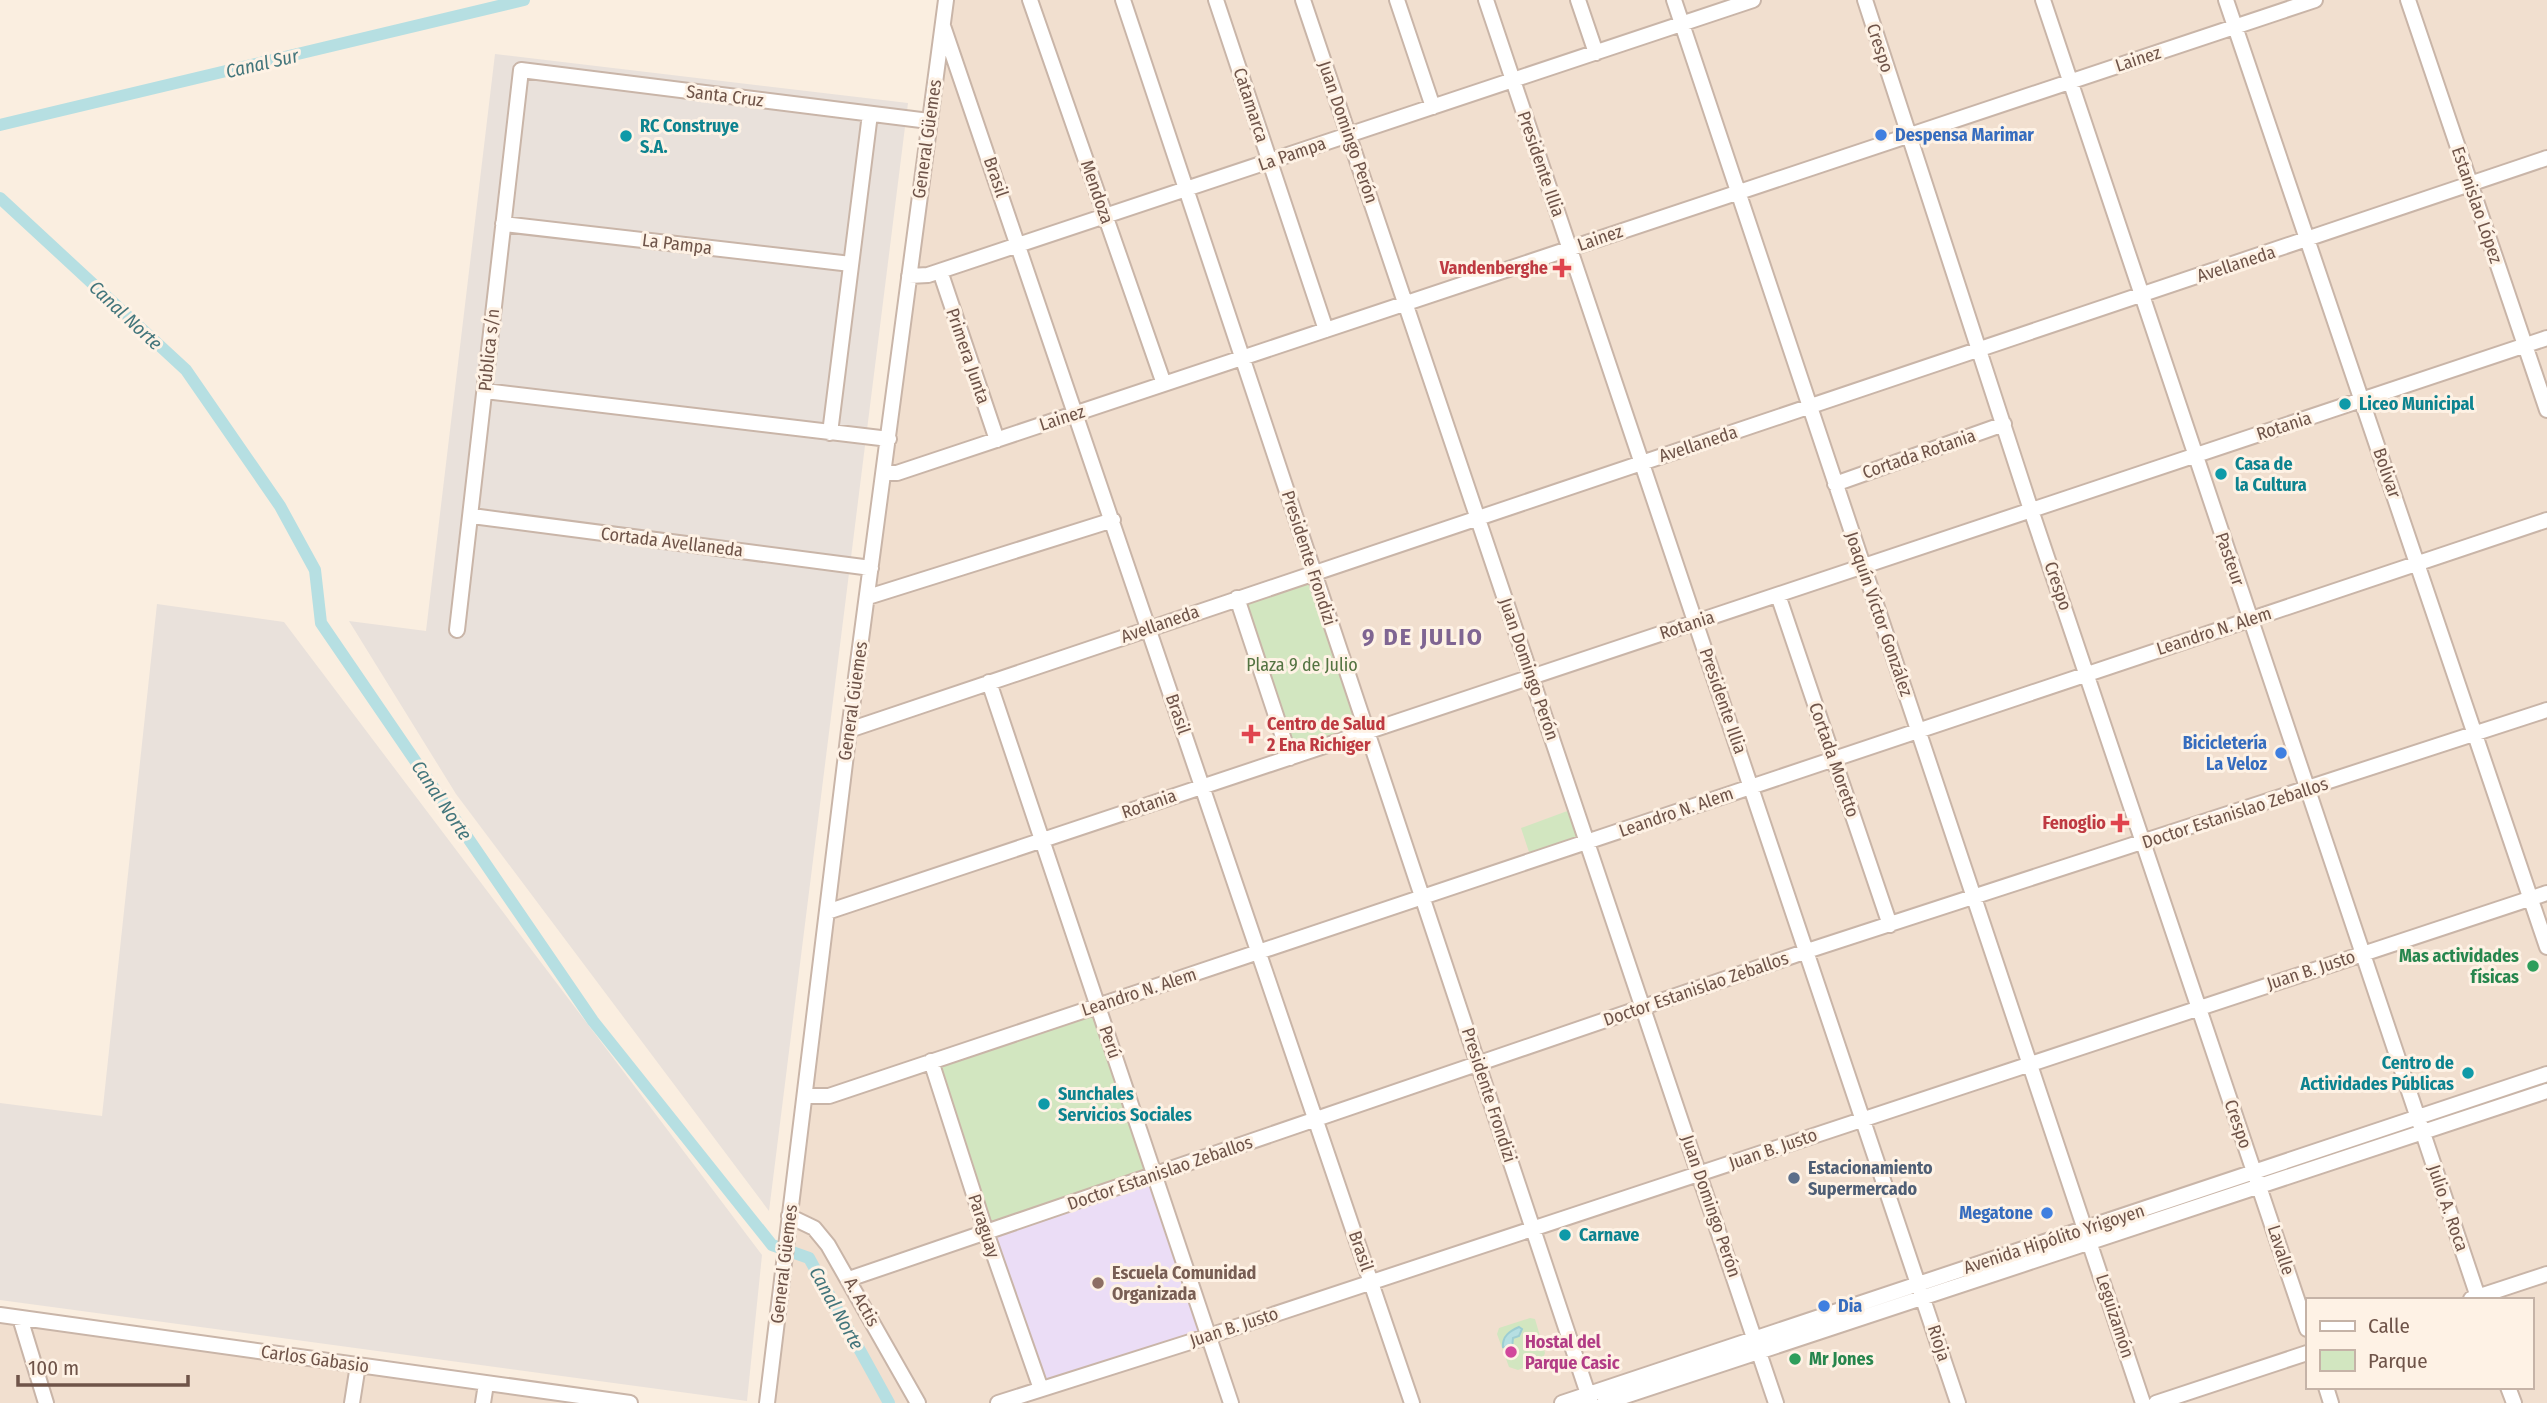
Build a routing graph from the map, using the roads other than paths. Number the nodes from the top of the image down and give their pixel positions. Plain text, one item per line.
1 (946, 0) edge
2 (1030, 0) edge
3 (1124, 0) edge
4 (1216, 0) edge
5 (1303, 0) edge
6 (1397, 0) edge
7 (1486, 0) edge
8 (1578, 0) edge
9 (1674, 0) edge
10 (1753, 0) edge
11 (1865, 0) edge
12 (2043, 0) edge
13 (2225, 0) edge
14 (2315, 0) edge
15 (2408, 0) edge
16 (1681, 23) junction
17 (943, 26) junction
18 (2235, 27) junction
19 (1596, 53) junction
20 (521, 70) joint
21 (1513, 81) junction
22 (2070, 82) junction
23 (1433, 107) junction
24 (870, 114) junction
25 (929, 121) junction
26 (1349, 135) junction
27 (1909, 135) junction
28 (2547, 158) edge
29 (1270, 162) junction
30 (2470, 184) junction
31 (1187, 190) junction
32 (1737, 191) junction
33 (1106, 218) junction
34 (503, 225) junction
35 (2307, 240) junction
36 (1019, 246) junction
37 (1570, 249) junction
38 (851, 264) junction
39 (940, 271) junction
40 (909, 276) junction
41 (2142, 295) junction
42 (1405, 304) junction
43 (1326, 330) junction
44 (2547, 338) edge
45 (2525, 345) junction
46 (1980, 349) junction
47 (1243, 358) junction
48 (1164, 384) junction
49 (485, 391) junction
50 (2361, 400) junction
51 (1809, 407) junction
52 (2547, 410) edge
53 (1076, 413) junction
54 (2004, 424) junction
55 (830, 433) junction
56 (888, 439) junction
57 (997, 440) junction
58 (2196, 455) junction
59 (1642, 462) junction
60 (884, 473) junction
61 (1835, 484) junction
62 (2031, 510) junction
63 (472, 516) junction
64 (1478, 518) junction
65 (1113, 520) junction
66 (2547, 520) edge
67 (2418, 563) junction
68 (1861, 565) junction
69 (871, 568) junction
70 (1314, 572) junction
71 (1778, 595) junction
72 (868, 597) junction
73 (1237, 598) junction
74 (2251, 619) junction
75 (1696, 622) junction
76 (1149, 628) junction
77 (457, 630) dead end
78 (2089, 673) junction
79 (1532, 677) junction
80 (989, 681) junction
81 (2547, 710) edge
82 (849, 730) junction
83 (1919, 731) junction
84 (1368, 732) junction
85 (2473, 735) junction
86 (1290, 758) junction
87 (1833, 759) junction
88 (1203, 786) junction
89 (1751, 786) junction
90 (2308, 790) junction
91 (1042, 841) junction
92 (1587, 841) junction
93 (2145, 842) junction
94 (2547, 893) edge
95 (1422, 896) junction
96 (1973, 896) junction
97 (2531, 898) junction
98 (827, 912) junction
99 (1890, 926) junction
100 (2547, 947) edge
101 (1259, 951) junction
102 (1807, 951) junction
103 (2363, 953) junction
104 (1098, 1005) junction
105 (1643, 1007) junction
106 (2197, 1007) junction
107 (931, 1061) junction
108 (2029, 1064) junction
109 (1479, 1065) junction
110 (2547, 1074) edge
111 (2547, 1091) edge
112 (805, 1096) junction
113 (1863, 1118) junction
114 (1316, 1120) junction
115 (2420, 1124) junction
116 (1700, 1173) junction
117 (1154, 1175) junction
118 (2257, 1179) junction
119 (789, 1216) junction
120 (1533, 1227) junction
121 (986, 1232) junction
122 (2088, 1235) junction
123 (2547, 1274) edge
124 (849, 1279) junction
125 (1371, 1282) junction
126 (1922, 1290) junction
127 (2475, 1298) edge
128 (2478, 1298) edge
129 (0, 1315) edge
130 (20, 1318) junction
131 (2306, 1326) edge
132 (1209, 1336) junction
133 (1757, 1345) junction
134 (2306, 1353) edge
135 (358, 1365) junction
136 (486, 1384) junction
137 (1041, 1389) junction
138 (1590, 1399) edge
139 (46, 1403) edge
140 (352, 1403) edge
141 (483, 1403) edge
142 (630, 1403) edge
143 (767, 1403) edge
144 (918, 1403) edge
145 (998, 1403) edge
146 (1231, 1403) edge
147 (1412, 1403) edge
148 (1562, 1403) edge
149 (1604, 1403) edge
150 (1776, 1403) edge
151 (1958, 1403) edge
152 (2143, 1403) edge
153 (2156, 1403) edge

1 - 17 street, General Güemes
2 - 33 street, Mendoza
3 - 31 street, Presidente Frondizi
4 - 29 street, Catamarca
5 - 26 street, Juan Domingo Perón
6 - 23 street
7 - 21 street, Presidente Illia
8 - 19 street
9 - 16 street, Joaquín Víctor González
10 - 16 street, La Pampa
11 - 27 street, Crespo
12 - 22 street, Pasteur
13 - 18 street, Bolivar
14 - 18 street, Lainez
15 - 30 street, Estanislao López
16 - 19 street, La Pampa
16 - 32 street, Joaquín Víctor González
17 - 25 street, General Güemes
17 - 36 street, Brasil
18 - 22 street, Lainez
18 - 35 street, Bolivar
19 - 21 street, La Pampa
20 - 24 street, Santa Cruz
20 - 34 street, Pública s/n
21 - 23 street, La Pampa
21 - 37 street, Presidente Illia
22 - 27 street, Lainez
22 - 41 street, Pasteur
23 - 26 street, La Pampa
24 - 25 street, Santa Cruz
24 - 38 street
25 - 40 street, General Güemes
26 - 29 street, La Pampa
26 - 42 street, Juan Domingo Perón
27 - 32 street, Lainez
27 - 46 street, Crespo
28 - 30 street, Avellaneda
29 - 31 street, La Pampa
29 - 43 street, Catamarca
30 - 35 street, Avellaneda
30 - 45 street, Estanislao López
31 - 33 street, La Pampa
31 - 47 street, Presidente Frondizi
32 - 37 street, Lainez
32 - 51 street, Joaquín Víctor González
33 - 36 street, La Pampa
33 - 48 street, Mendoza
34 - 38 street, La Pampa
34 - 49 street, Pública s/n
35 - 41 street, Avellaneda
35 - 50 street, Bolivar
36 - 39 street, La Pampa
36 - 53 street, Brasil
37 - 42 street, Lainez
37 - 59 street, Presidente Illia
38 - 55 street
39 - 40 street, La Pampa
39 - 57 street, Primera Junta
40 - 56 street, General Güemes
41 - 46 street, Avellaneda
41 - 58 street, Pasteur
42 - 43 street, Lainez
42 - 64 street, Juan Domingo Perón
43 - 47 street, Lainez
44 - 45 street, Rotania
45 - 50 street, Rotania
45 - 52 street, Estanislao López
46 - 51 street, Avellaneda
46 - 54 street, Crespo
47 - 48 street, Lainez
47 - 70 street, Presidente Frondizi
48 - 53 street, Lainez
49 - 55 street
49 - 63 street, Pública s/n
50 - 58 street, Rotania
50 - 67 street, Bolivar
51 - 59 street, Avellaneda
51 - 61 street, Joaquín Víctor González
53 - 57 street, Lainez
53 - 65 street, Brasil
54 - 61 street, Cortada Rotania
54 - 62 street, Crespo
55 - 56 street
56 - 60 street, General Güemes
57 - 60 street, Lainez
58 - 62 street, Rotania
58 - 74 street, Pasteur
59 - 64 street, Avellaneda
59 - 75 street, Presidente Illia
60 - 69 street, General Güemes
61 - 68 street, Joaquín Víctor González
62 - 68 street, Rotania
62 - 78 street, Crespo
63 - 69 street, Cortada Avellaneda
63 - 77 street, Pública s/n
64 - 70 street, Avellaneda
64 - 79 street, Juan Domingo Perón
65 - 72 street
65 - 76 street, Brasil
66 - 67 street, Leandro N. Alem
67 - 74 street, Leandro N. Alem
67 - 85 street, Bolivar
68 - 71 street, Rotania
68 - 83 street, Joaquín Víctor González
69 - 72 street, General Güemes
70 - 73 street, Avellaneda
70 - 84 street, Presidente Frondizi
71 - 75 street, Rotania
71 - 87 street, Cortada Moretto
72 - 82 street, General Güemes
73 - 76 street, Avellaneda
73 - 86 street
74 - 78 street, Leandro N. Alem
74 - 90 street, Pasteur
75 - 79 street, Rotania
75 - 89 street, Presidente Illia
76 - 80 street, Avellaneda
76 - 88 street, Brasil
78 - 83 street, Leandro N. Alem
78 - 93 street, Crespo
79 - 84 street, Rotania
79 - 92 street, Juan Domingo Perón
80 - 82 street, Avellaneda
80 - 91 street, Perú
81 - 85 street, Doctor Estanislao Zeballos
82 - 98 street, General Güemes
83 - 87 street, Leandro N. Alem
83 - 96 street, Joaquín Víctor González
84 - 86 street, Rotania
84 - 95 street, Presidente Frondizi
85 - 90 street, Doctor Estanislao Zeballos
85 - 97 street, Bolivar
86 - 88 street, Rotania
87 - 89 street, Leandro N. Alem
87 - 99 street, Cortada Moretto
88 - 91 street, Rotania
88 - 101 street, Brasil
89 - 92 street, Leandro N. Alem
89 - 102 street, Presidente Illia
90 - 93 street, Doctor Estanislao Zeballos
90 - 103 street, Pasteur
91 - 98 street, Rotania
91 - 104 street, Perú
92 - 95 street, Leandro N. Alem
92 - 105 street, Juan Domingo Perón
93 - 96 street, Doctor Estanislao Zeballos
93 - 106 street, Crespo
94 - 97 street, Juan B. Justo
95 - 101 street, Leandro N. Alem
95 - 109 street, Presidente Frondizi
96 - 99 street, Doctor Estanislao Zeballos
96 - 108 street, Joaquín Víctor González
97 - 100 street, Bolivar
97 - 103 street, Juan B. Justo
98 - 112 street, General Güemes
99 - 102 street, Doctor Estanislao Zeballos
101 - 104 street, Leandro N. Alem
101 - 114 street, Brasil
102 - 105 street, Doctor Estanislao Zeballos
102 - 113 street, Presidente Illia
103 - 106 street, Juan B. Justo
103 - 115 street, Pasteur
104 - 107 street, Leandro N. Alem
104 - 117 street, Perú
105 - 109 street, Doctor Estanislao Zeballos
105 - 116 street, Juan Domingo Perón
106 - 108 street, Juan B. Justo
106 - 118 street, Crespo
107 - 112 street, Leandro N. Alem
107 - 121 street, Paraguay
108 - 113 street, Juan B. Justo
108 - 122 street, Joaquín Víctor González
109 - 114 street, Doctor Estanislao Zeballos
109 - 120 street, Presidente Frondizi
110 - 115 street, Avenida Hipólito Yrigoyen
111 - 115 street, Avenida Hipólito Yrigoyen
112 - 119 street, General Güemes
113 - 116 street, Juan B. Justo
113 - 126 street, Presidente Illia
114 - 117 street, Doctor Estanislao Zeballos
114 - 125 street, Brasil
115 - 118 street, Avenida Hipólito Yrigoyen
115 - 127 street, Julio A. Roca
116 - 120 street, Juan B. Justo
116 - 133 street, Juan Domingo Perón
117 - 121 street, Doctor Estanislao Zeballos
117 - 132 street, Perú
118 - 122 street, Avenida Hipólito Yrigoyen
118 - 131 street, Lavalle
119 - 124 street, A. Actis
119 - 143 street, General Güemes
120 - 125 street, Juan B. Justo
120 - 138 street, Presidente Frondizi
121 - 124 street, Doctor Estanislao Zeballos
121 - 137 street, Paraguay
122 - 126 street, Avenida Hipólito Yrigoyen
122 - 152 street, Leguizamón
123 - 128 street
124 - 144 street, A. Actis
125 - 132 street, Juan B. Justo
125 - 147 street, Brasil
126 - 133 street, Avenida Hipólito Yrigoyen
126 - 151 street, Rioja
129 - 130 street, Carlos Gabasio
130 - 135 street, Carlos Gabasio
130 - 139 street
132 - 137 street, Juan B. Justo
132 - 146 street, Perú
133 - 138 street, Avenida Hipólito Yrigoyen
133 - 149 street, Avenida Hipólito Yrigoyen
133 - 150 street, Juan Domingo Perón
134 - 153 street
135 - 136 street, Carlos Gabasio
135 - 140 street
136 - 141 street
136 - 142 street, Carlos Gabasio
137 - 145 street, Juan B. Justo
138 - 148 street, Avenida Hipólito Yrigoyen

